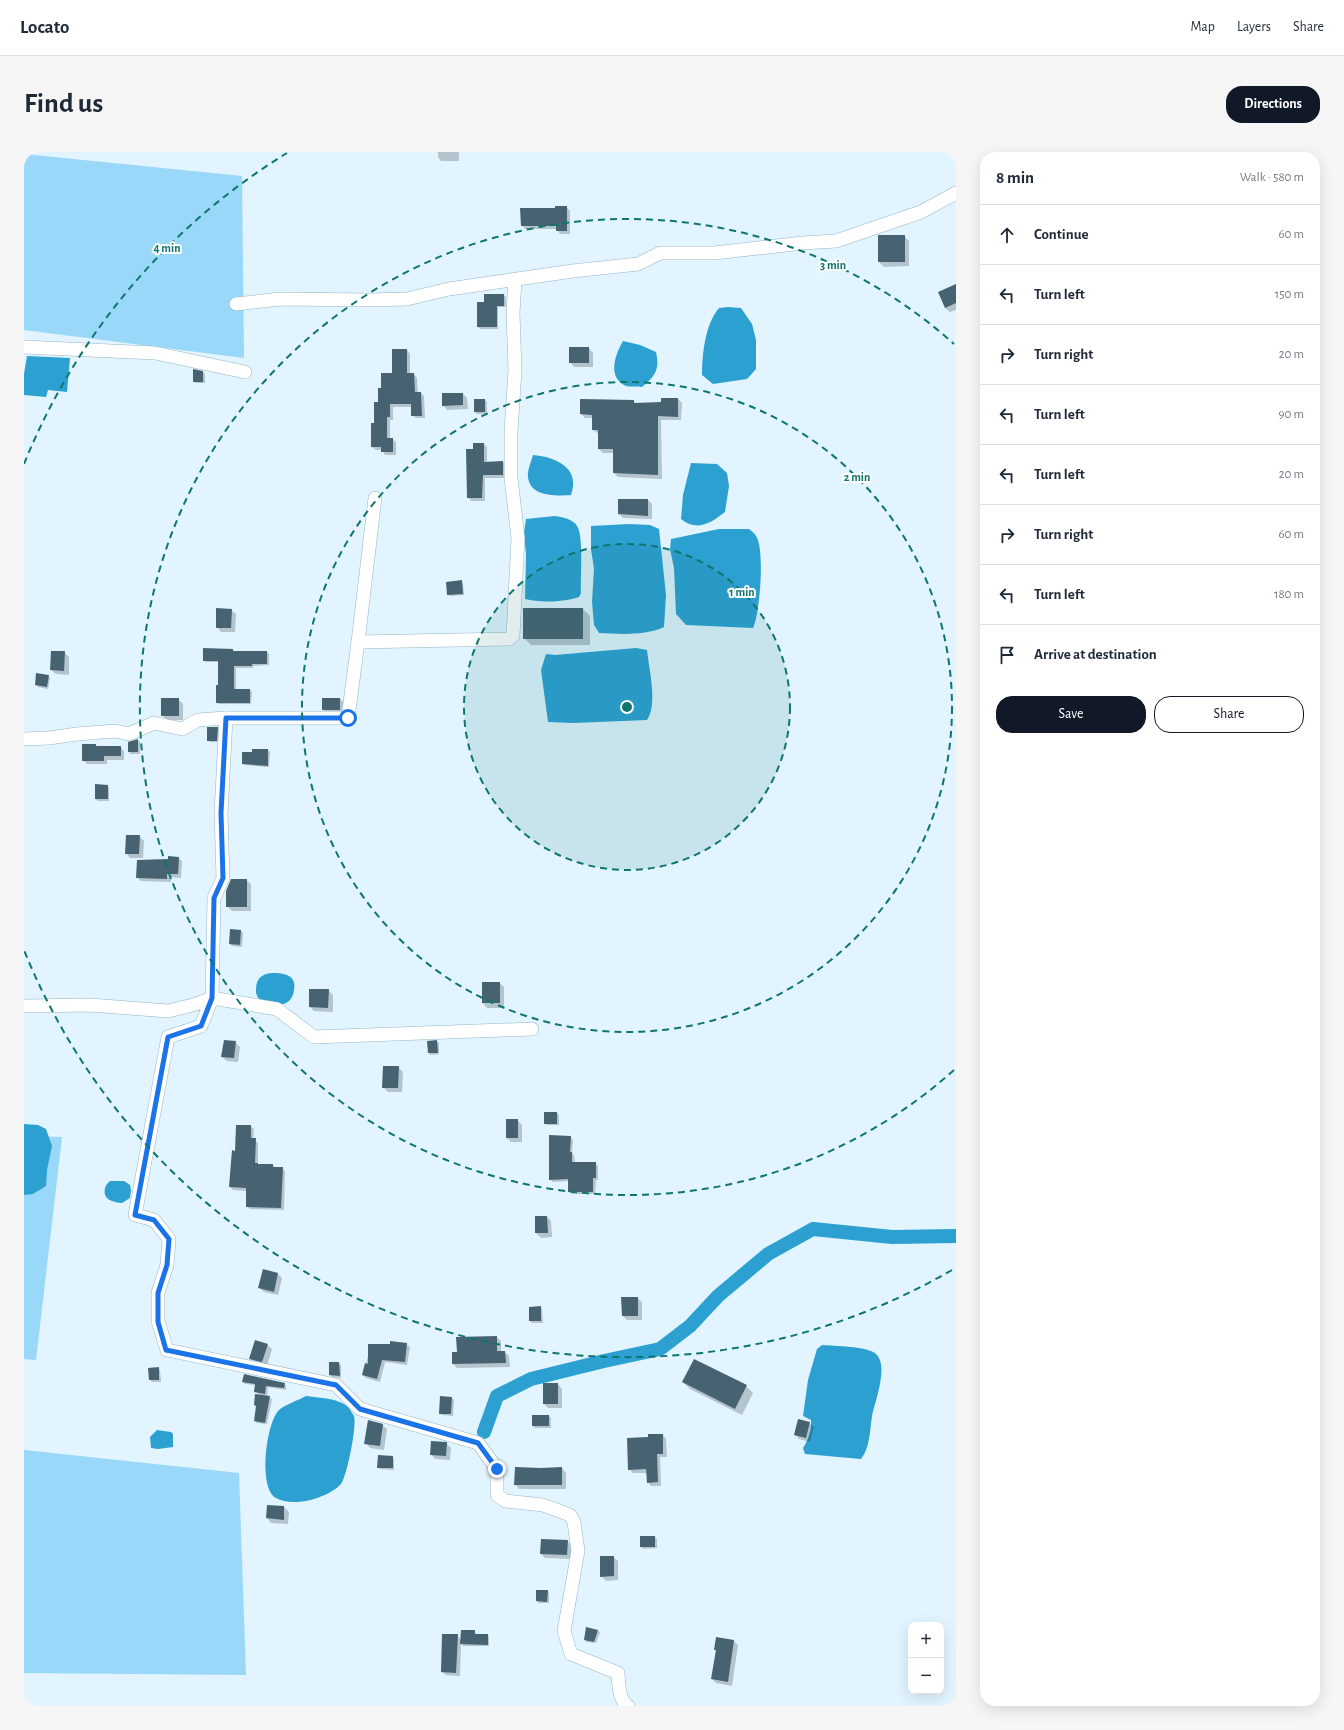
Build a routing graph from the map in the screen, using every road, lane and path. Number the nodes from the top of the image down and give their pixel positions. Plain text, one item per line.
1 (956, 192) edge
2 (515, 280) junction
3 (236, 304) dead end
4 (24, 347) edge
5 (245, 372) dead end
6 (375, 498) dead end
7 (358, 642) junction
8 (226, 718) junction
9 (24, 739) edge
10 (212, 998) junction
11 (24, 1006) edge
12 (532, 1029) dead end
13 (628, 1706) edge

1 - 2 street
2 - 3 street
2 - 7 street
4 - 5 street
6 - 7 street
7 - 8 street
8 - 9 street
8 - 10 street
10 - 11 street
10 - 12 street
10 - 13 street

